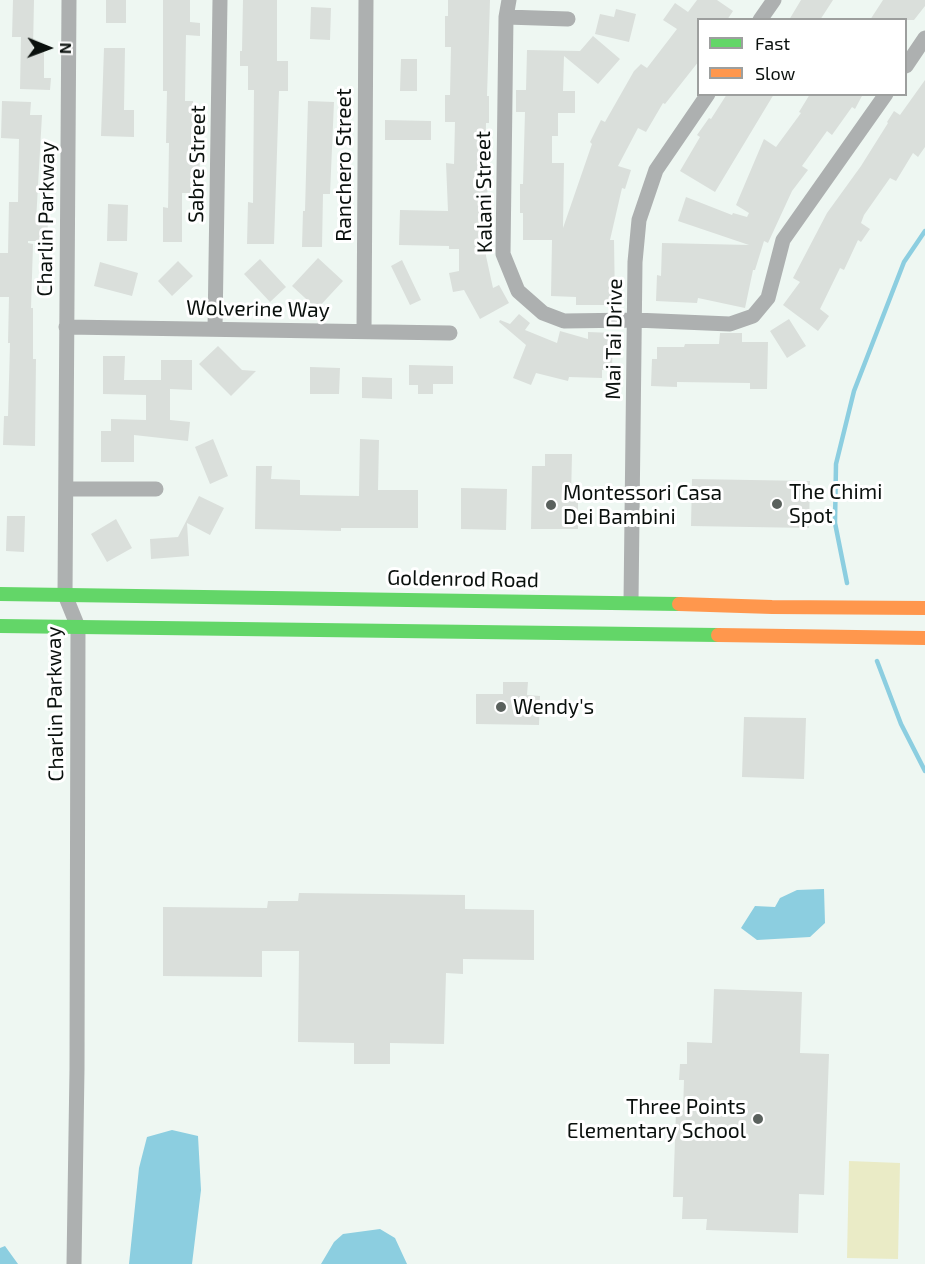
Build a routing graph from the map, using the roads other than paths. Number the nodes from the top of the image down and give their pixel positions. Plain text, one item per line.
1 (69, 0) edge
2 (220, 0) edge
3 (366, 0) edge
4 (509, 0) edge
5 (774, 0) edge
6 (506, 17) junction
7 (761, 18) edge
8 (568, 19) dead end
9 (925, 38) edge
10 (907, 65) edge
11 (707, 96) edge
12 (885, 96) edge
13 (635, 320) junction
14 (66, 327) junction
15 (215, 329) junction
16 (364, 331) junction
17 (450, 333) dead end
18 (67, 489) junction
19 (156, 489) dead end
20 (0, 594) edge
21 (65, 595) junction
22 (631, 602) junction
23 (772, 607) junction
24 (925, 608) edge
25 (0, 626) edge
26 (78, 627) junction
27 (474, 632) junction
28 (628, 634) junction
29 (925, 638) edge
30 (74, 1264) edge

1 - 14 street, Charlin Parkway
2 - 15 street, Sabre Street
3 - 16 street, Ranchero Street
4 - 6 street, Kalani Street
5 - 7 street
6 - 8 street
6 - 13 street, Kalani Street
9 - 10 street
11 - 13 street, Mai Tai Drive
12 - 13 street, Kalani Street
13 - 22 street, Mai Tai Drive
14 - 15 street, Wolverine Way
14 - 18 street, Charlin Parkway
15 - 16 street, Wolverine Way
16 - 17 street, Wolverine Way
18 - 19 street
18 - 21 street, Charlin Parkway
20 - 21 main road, Goldenrod Road
21 - 22 main road, Goldenrod Road
21 - 26 street, Charlin Parkway
22 - 23 main road, Goldenrod Road
22 - 27 main road
23 - 24 main road, Goldenrod Road
23 - 28 main road
25 - 26 main road
26 - 27 main road
26 - 30 street, Charlin Parkway
27 - 28 main road
28 - 29 main road

